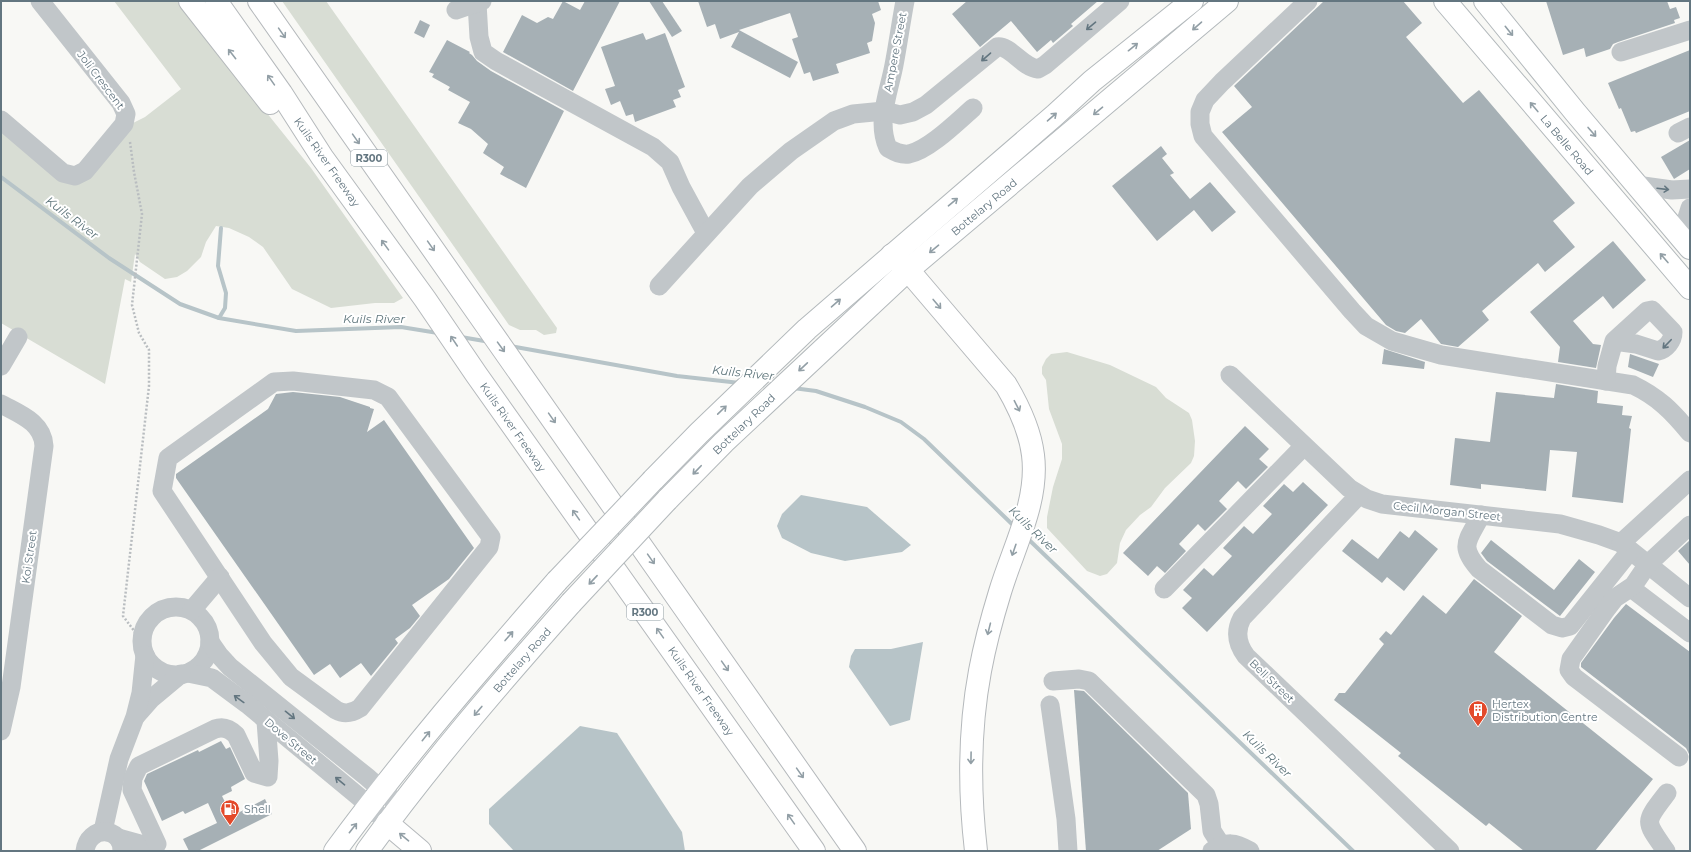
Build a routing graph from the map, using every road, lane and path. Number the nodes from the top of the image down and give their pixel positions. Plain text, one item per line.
1 (40, 1) edge
2 (190, 1) edge
3 (216, 1) edge
4 (259, 1) edge
5 (905, 1) edge
6 (1120, 1) edge
7 (1192, 1) edge
8 (1227, 1) edge
9 (1308, 1) edge
10 (1433, 1) edge
11 (1445, 1) edge
12 (1485, 1) edge
13 (480, 2) edge
14 (456, 10) dead end
15 (1690, 30) edge
16 (1621, 52) dead end
17 (1509, 77) junction
18 (884, 107) junction
19 (973, 108) dead end
20 (1, 120) edge
21 (124, 124) junction
22 (322, 157) junction
23 (1636, 185) junction
24 (1690, 189) edge
25 (1690, 208) edge
26 (706, 233) junction
27 (1685, 243) edge
28 (892, 255) junction
29 (908, 270) junction
30 (659, 286) dead end
31 (1690, 288) edge
32 (18, 337) dead end
33 (1614, 340) dead end
34 (1, 366) edge
35 (1230, 376) dead end
36 (1606, 381) junction
37 (1, 404) edge
38 (1690, 432) edge
39 (1304, 446) junction
40 (1690, 480) edge
41 (1359, 495) junction
42 (1481, 515) junction
43 (1690, 524) edge
44 (1626, 547) junction
45 (1648, 564) junction
46 (220, 577) junction
47 (1631, 588) junction
48 (1164, 589) dead end
49 (1690, 598) edge
50 (192, 610) junction
51 (1690, 633) edge
52 (210, 642) junction
53 (144, 649) junction
54 (184, 674) junction
55 (1053, 681) dead end
56 (6, 686) edge
57 (1050, 705) dead end
58 (135, 717) junction
59 (266, 721) junction
60 (1, 732) edge
61 (299, 748) junction
62 (1679, 757) dead end
63 (119, 759) junction
64 (269, 761) junction
65 (140, 766) junction
66 (1667, 794) dead end
67 (376, 798) junction
68 (400, 806) junction
69 (387, 823) junction
70 (114, 840) edge
71 (157, 844) dead end
72 (1216, 848) edge
73 (85, 851) edge
74 (138, 851) edge
75 (336, 851) edge
76 (367, 851) edge
77 (420, 851) edge
78 (814, 851) edge
79 (854, 851) edge
80 (976, 851) edge
81 (1068, 851) edge
82 (1250, 851) edge
83 (1450, 851) edge
84 (1666, 851) edge

1 - 21 street, Joli Crescent
22 -> 2 main road
22 -> 3 main road, Kuils River Freeway / R300
4 -> 79 main road, R300
5 - 18 street, Ampere Street
6 -> 18 street
28 -> 7 main road
8 -> 29 main road, Bottelary Road
9 - 36 street
10 - 17 main road
11 - 17 main road, La Belle Road
12 -> 23 main road
13 - 14 street
13 - 26 street
15 - 16 street
31 -> 17 main road, La Belle Road
18 - 19 street, Ampere Street
18 - 26 street
20 - 21 street, Joli Crescent
21 - 53 path
78 -> 22 main road, Kuils River Freeway / R300
23 -> 24 street
23 - 27 main road
25 - 27 street
26 - 30 street
28 - 29 main road
67 -> 28 main road, bridge
29 -> 68 main road, Bottelary Road, bridge
29 -> 80 main road
32 - 34 street
33 - 36 street
35 - 39 street, Cecil Morgan Street
36 - 38 street
37 - 56 street, Koi Street
39 - 41 street, Cecil Morgan Street
39 - 48 street
40 - 44 street
41 - 42 street, Cecil Morgan Street
41 - 83 street, Bell Street
42 - 44 street, Cecil Morgan Street
42 - 44 street
43 - 45 street
44 - 45 street, Cecil Morgan Street
45 - 47 street
45 - 49 street, Cecil Morgan Street
46 - 46 street
46 - 50 street
47 - 51 street
47 - 62 street
50 - 52 street, Dove Street
50 - 53 street
52 - 54 street
52 -> 67 street, Dove Street
53 - 54 street, Dove Street
53 - 58 street
54 - 58 street
59 -> 54 street, Dove Street
55 - 72 street
56 - 60 street, Koi Street
57 - 81 street
58 - 63 street
59 - 61 street, Dove Street
59 - 64 street
61 - 64 street
67 -> 61 street, Dove Street
63 - 65 street
63 - 70 street
64 - 65 street
65 - 71 street
66 - 84 street
67 - 68 street, Dove Street
67 - 69 street, Dove Street
75 -> 67 main road
68 - 69 main road, Bottelary Road
69 - 76 main road, Bottelary Road
77 -> 69 main road
70 - 73 street
70 - 74 street
72 - 82 street

